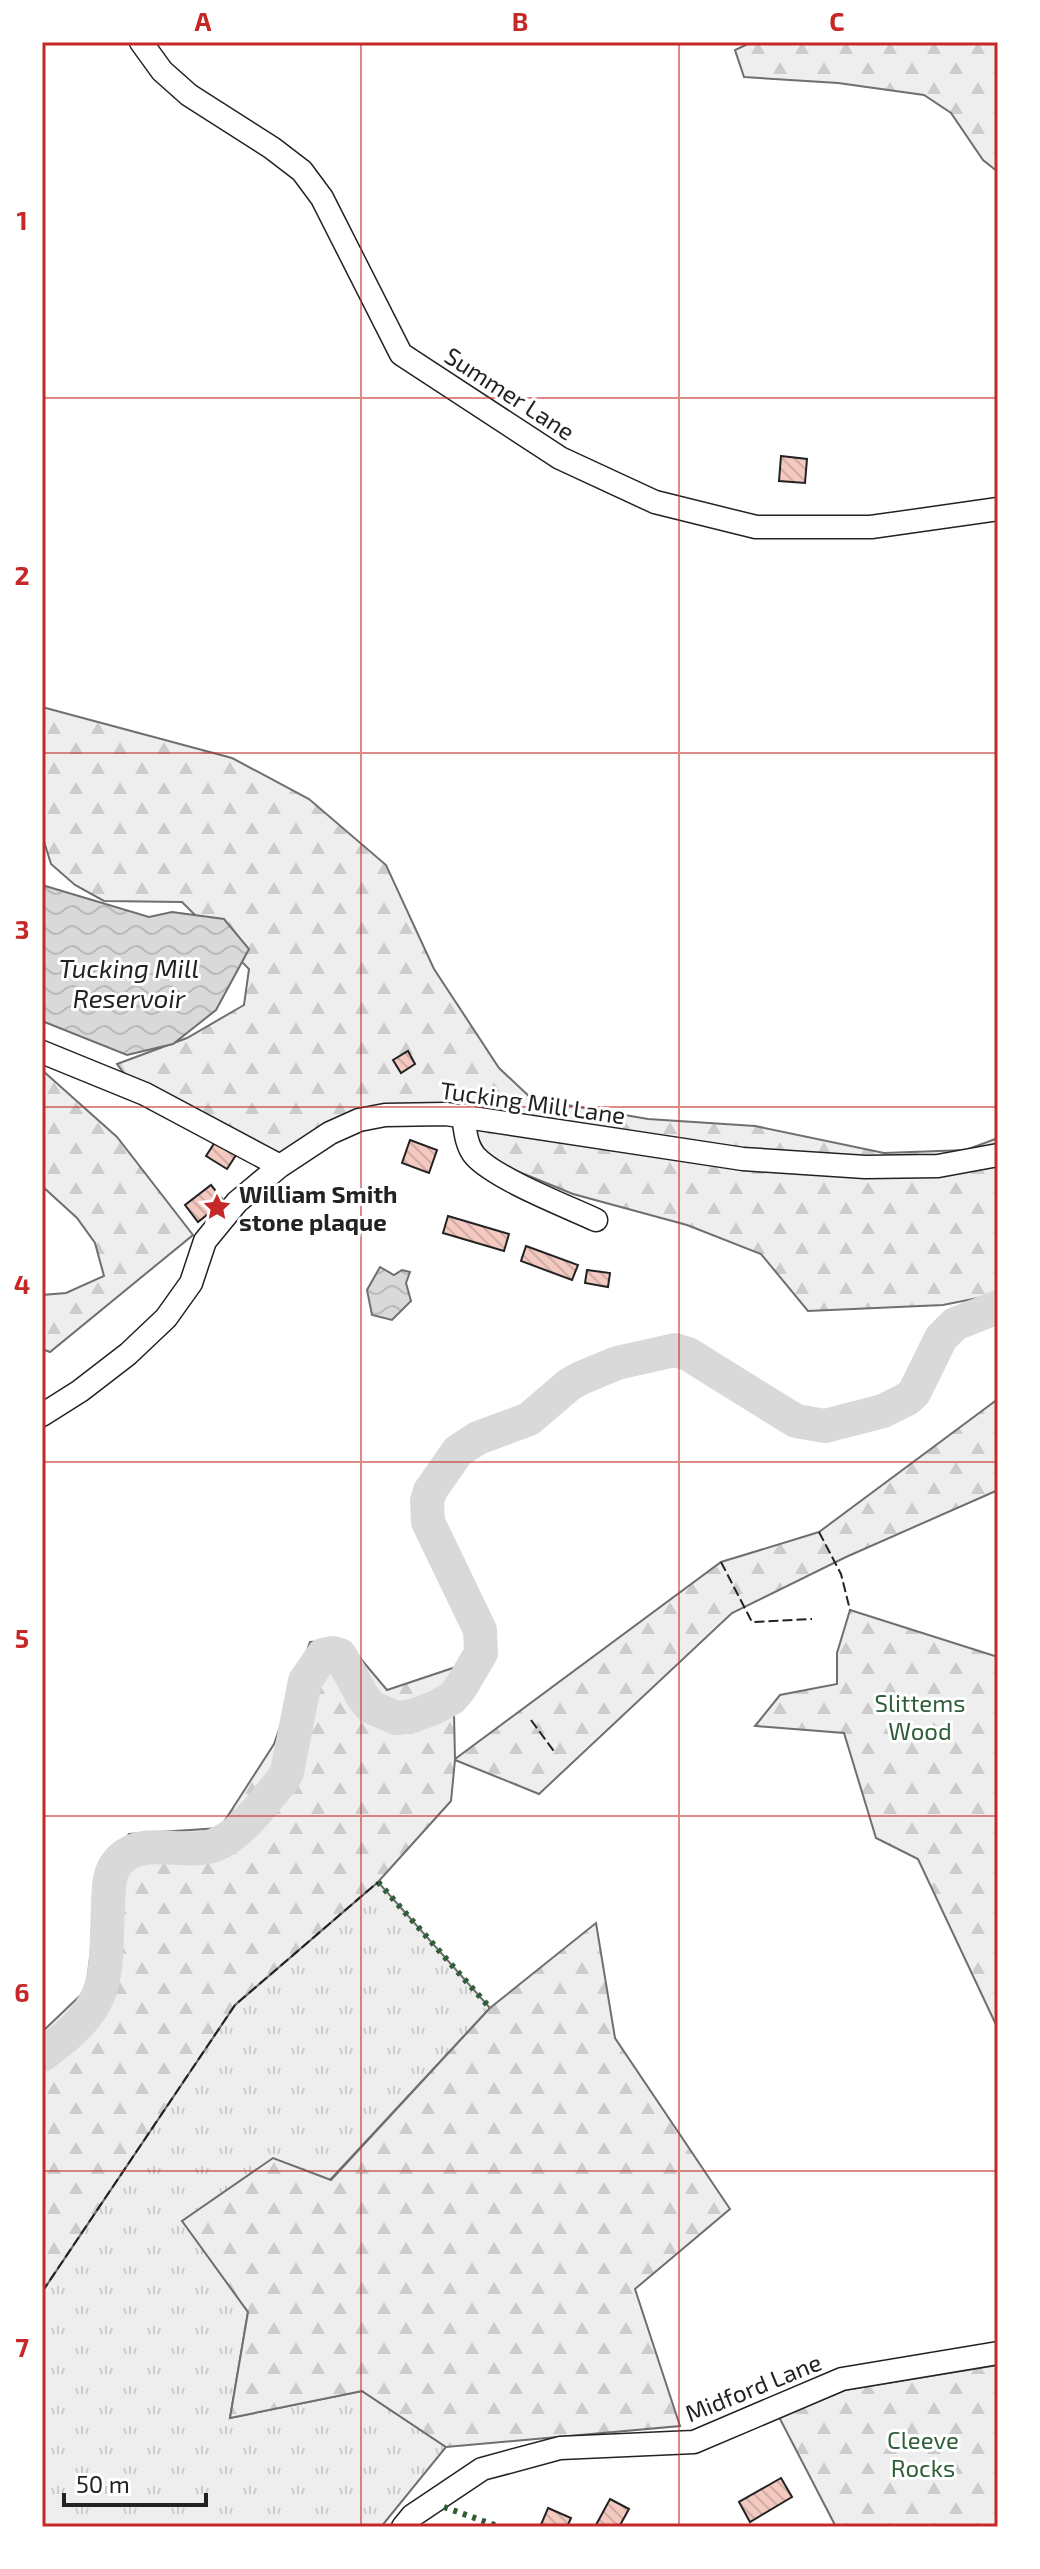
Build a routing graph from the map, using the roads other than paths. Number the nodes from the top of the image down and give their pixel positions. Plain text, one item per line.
1 (141, 42) edge
2 (998, 509) edge
3 (42, 1052) edge
4 (463, 1115) junction
5 (998, 1155) edge
6 (280, 1166) junction
7 (596, 1220) dead end
8 (42, 1415) edge
9 (998, 2353) edge
10 (403, 2527) edge

1 - 2 street, Summer Lane
3 - 6 street
4 - 5 street, Tucking Mill Lane
4 - 6 street, Tucking Mill Lane
4 - 7 street
6 - 8 street, Tucking Mill Lane
9 - 10 street, Midford Lane

